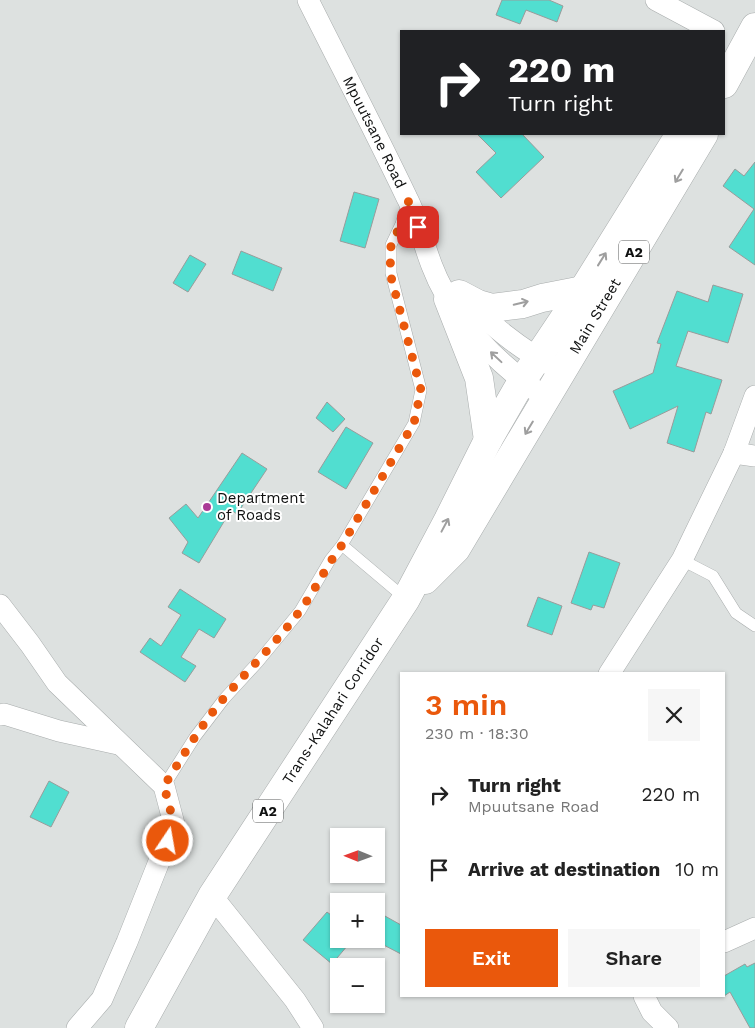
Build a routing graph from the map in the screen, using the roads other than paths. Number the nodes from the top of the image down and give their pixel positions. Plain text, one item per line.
1 (308, 0) edge
2 (656, 0) edge
3 (712, 30) edge
4 (741, 37) edge
5 (725, 81) edge
6 (679, 135) edge
7 (703, 135) edge
8 (409, 200) junction
9 (583, 290) junction
10 (453, 296) junction
11 (536, 357) junction
12 (563, 371) junction
13 (522, 381) junction
14 (755, 396) edge
15 (546, 399) junction
16 (488, 440) junction
17 (745, 454) edge
18 (342, 545) junction
19 (682, 560) junction
20 (406, 599) junction
21 (0, 605) edge
22 (755, 626) edge
23 (610, 672) edge
24 (0, 715) edge
25 (118, 744) junction
26 (164, 786) junction
27 (212, 896) junction
28 (755, 928) edge
29 (725, 942) edge
30 (645, 1012) edge
31 (78, 1028) edge
32 (139, 1028) edge
33 (312, 1028) edge
34 (668, 1028) edge

1 - 8 street, Mpuutsane Road
2 - 3 street
4 - 5 highway
9 -> 6 highway, Main Street / A2
7 -> 12 highway, Main Street / A2
8 - 10 street, Mpuutsane Road
8 - 18 lane
10 -> 9 highway
9 - 11 highway, Main Street / A2
10 - 11 street, Mpuutsane Road
13 -> 10 street, Mpuutsane Road
10 - 16 highway
11 - 12 street, Mpuutsane Road
11 - 13 highway, Trans-Kalahari Corridor / A2
12 - 15 highway, Trans-Kalahari Corridor / A2
13 - 15 street, Mpuutsane Road
13 - 16 highway, Trans-Kalahari Corridor / A2
14 - 17 street
15 -> 20 highway, Trans-Kalahari Corridor / A2
20 -> 16 highway, Trans-Kalahari Corridor / A2
17 - 19 street
18 - 20 lane
18 - 26 lane
19 - 22 lane
19 - 23 street
20 - 27 highway, Trans-Kalahari Corridor / A2
21 - 25 street
24 - 25 street
25 - 26 street
26 - 31 street
27 - 32 highway, Trans-Kalahari Corridor / A2
27 - 33 street
28 - 29 street
30 - 34 street

